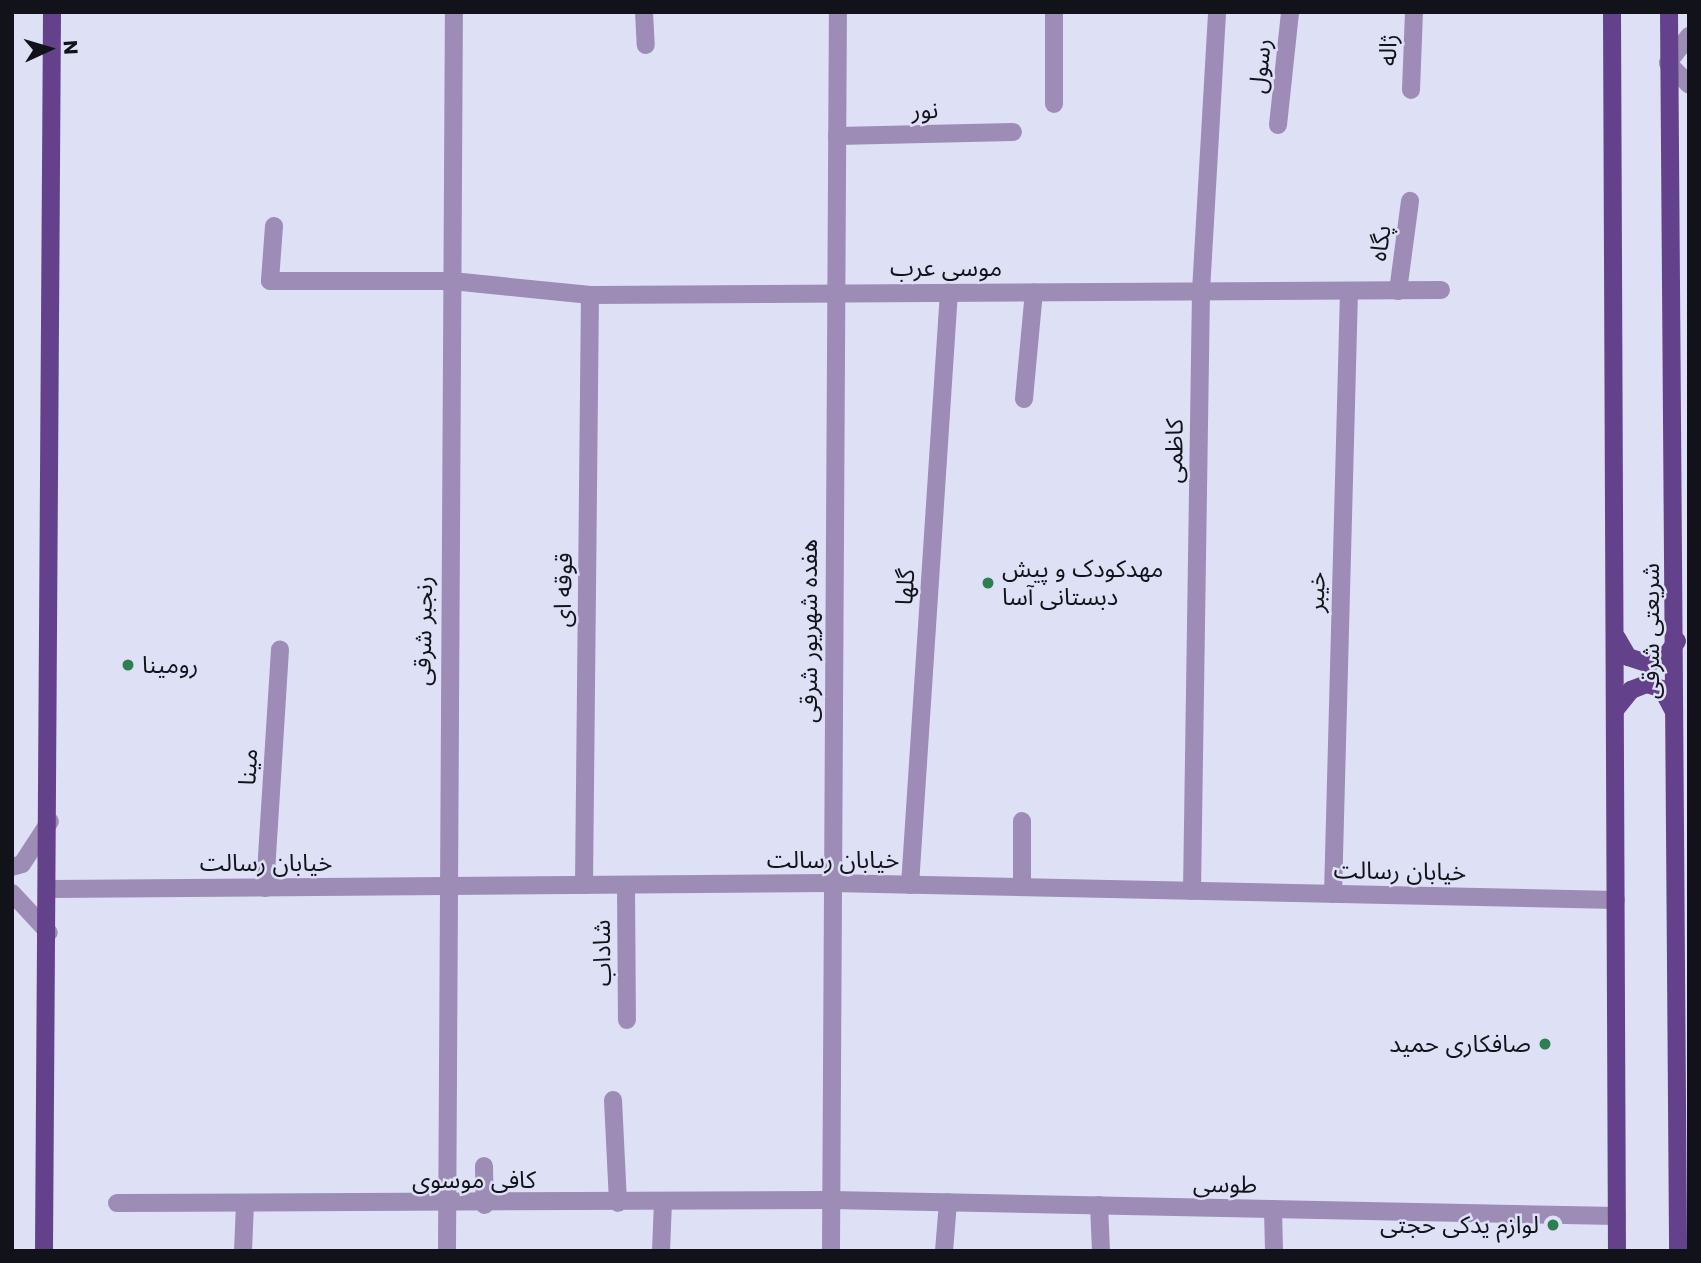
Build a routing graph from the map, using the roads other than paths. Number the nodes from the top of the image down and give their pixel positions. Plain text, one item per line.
1 (52, 12) edge
2 (454, 12) edge
3 (644, 12) edge
4 (838, 12) edge
5 (1054, 12) edge
6 (1217, 12) edge
7 (1290, 12) edge
8 (1414, 12) edge
9 (1612, 12) edge
10 (1669, 12) edge
11 (1689, 36) edge
12 (646, 45) dead end
13 (1668, 63) junction
14 (1689, 85) edge
15 (1411, 90) dead end
16 (1054, 104) dead end
17 (1278, 125) dead end
18 (1013, 132) dead end
19 (837, 136) junction
20 (1410, 201) dead end
21 (274, 226) dead end
22 (452, 281) junction
23 (1441, 290) dead end
24 (1201, 291) junction
25 (1349, 291) junction
26 (1398, 291) junction
27 (949, 292) junction
28 (1034, 292) junction
29 (836, 293) junction
30 (590, 295) junction
31 (1024, 399) dead end
32 (1616, 631) junction
33 (1677, 641) junction
34 (280, 649) dead end
35 (1615, 710) junction
36 (1675, 715) junction
37 (50, 821) junction
38 (1022, 821) dead end
39 (12, 867) edge
40 (1683, 867) edge
41 (832, 883) junction
42 (584, 885) junction
43 (626, 885) junction
44 (910, 885) junction
45 (445, 886) junction
46 (1022, 887) junction
47 (265, 888) junction
48 (50, 889) junction
49 (1192, 891) junction
50 (12, 893) edge
51 (1333, 894) junction
52 (1616, 900) junction
53 (49, 933) junction
54 (627, 1020) dead end
55 (613, 1100) dead end
56 (484, 1166) dead end
57 (831, 1200) junction
58 (663, 1202) junction
59 (948, 1202) junction
60 (117, 1203) dead end
61 (618, 1203) junction
62 (245, 1204) junction
63 (447, 1205) junction
64 (485, 1205) junction
65 (1099, 1205) junction
66 (1273, 1209) junction
67 (1617, 1216) junction
68 (44, 1251) edge
69 (243, 1251) edge
70 (447, 1251) edge
71 (661, 1251) edge
72 (831, 1251) edge
73 (944, 1251) edge
74 (1101, 1251) edge
75 (1274, 1251) edge
76 (1617, 1251) edge
77 (1678, 1251) edge

1 - 37 main road
2 - 22 street, رنجبر شرقی
3 - 12 street
4 - 19 street, هفده شهریور شرقی
5 - 16 street
6 - 24 street, کاظمی
7 - 17 street, رسول
8 - 15 street, ژاله
9 - 32 main road, شریعتی شرقی
10 - 13 main road, شریعتی شرقی
11 - 13 street
13 - 14 street
13 - 33 main road, شریعتی شرقی
18 - 19 street, نور
19 - 29 street, هفده شهریور شرقی
20 - 26 street, پگاه
21 - 22 street, موسی عرب
22 - 30 street, موسی عرب
22 - 45 street, رنجبر شرقی
23 - 26 street, موسی عرب
24 - 25 street, موسی عرب
24 - 28 street, موسی عرب
24 - 49 street, کاظمی
25 - 26 street, موسی عرب
25 - 51 street, خیبر
27 - 28 street, موسی عرب
27 - 29 street, موسی عرب
27 - 44 street, گلها
28 - 31 street
29 - 30 street, موسی عرب
29 - 41 street, هفده شهریور شرقی
30 - 42 street, قوقه ای
32 - 33 main road
32 - 35 main road, شریعتی شرقی
33 - 36 main road, شریعتی شرقی
34 - 47 street, مینا
35 - 36 main road
35 - 52 main road, شریعتی شرقی
36 - 40 main road, شریعتی شرقی
37 - 39 street
37 - 48 main road
38 - 46 street
40 - 77 main road, شریعتی شرقی
41 - 43 street, خیابان رسالت
41 - 44 street, خیابان رسالت
41 - 57 street, هفده شهریور شرقی
42 - 43 street, خیابان رسالت
42 - 45 street, خیابان رسالت
43 - 54 street, شاداب
44 - 46 street, خیابان رسالت
45 - 47 street, خیابان رسالت
45 - 63 street, رنجبر شرقی
46 - 49 street, خیابان رسالت
47 - 48 street, خیابان رسالت
48 - 53 main road
49 - 51 street, خیابان رسالت
50 - 53 street
51 - 52 street, خیابان رسالت
52 - 67 main road, شریعتی شرقی
53 - 68 main road
55 - 61 street
56 - 64 street
57 - 58 street, کافی موسوی
57 - 59 street, طوسی
57 - 72 street, هفده شهریور شرقی
58 - 61 street, کافی موسوی
58 - 71 street
59 - 65 street, طوسی
59 - 73 street
60 - 62 street, کافی موسوی
61 - 64 street, کافی موسوی
62 - 63 street, کافی موسوی
62 - 69 street
63 - 64 street, کافی موسوی
63 - 70 street, رنجبر شرقی
65 - 66 street, طوسی
65 - 74 street
66 - 67 street, طوسی
66 - 75 street
67 - 76 main road, شریعتی شرقی

